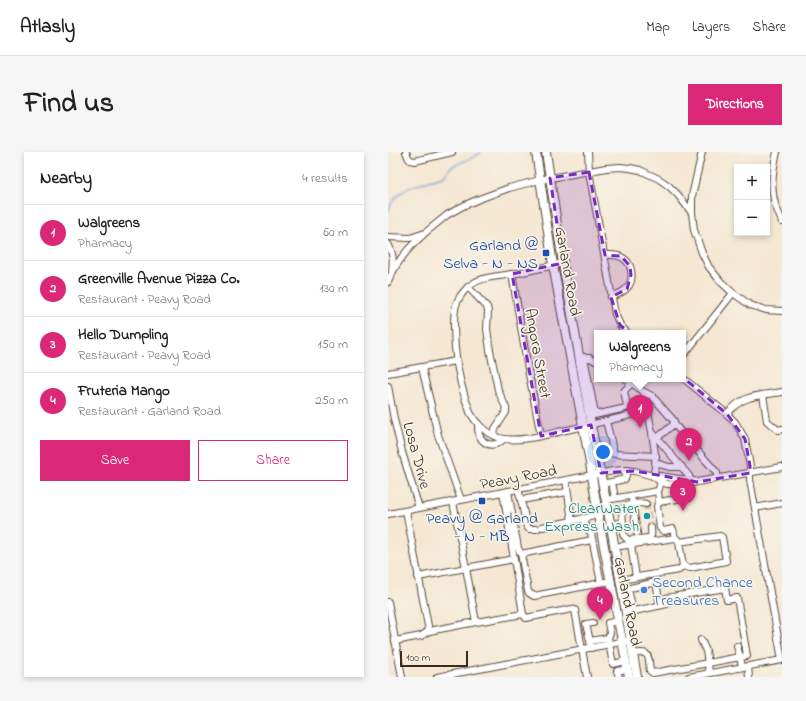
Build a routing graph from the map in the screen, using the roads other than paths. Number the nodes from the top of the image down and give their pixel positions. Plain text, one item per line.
1 (406, 152) edge
2 (452, 152) edge
3 (536, 152) edge
4 (546, 152) edge
5 (588, 152) edge
6 (702, 152) edge
7 (777, 152) edge
8 (589, 172) junction
9 (550, 178) junction
10 (540, 180) junction
11 (692, 213) junction
12 (782, 222) edge
13 (425, 233) junction
14 (388, 237) edge
15 (388, 244) edge
16 (605, 255) junction
17 (563, 263) junction
18 (553, 265) junction
19 (392, 272) junction
20 (512, 274) junction
21 (388, 282) edge
22 (468, 287) junction
23 (733, 293) junction
24 (612, 297) junction
25 (782, 311) edge
26 (624, 330) edge
27 (686, 352) edge
28 (582, 358) junction
29 (594, 360) edge
30 (456, 361) junction
31 (422, 368) junction
32 (388, 374) edge
33 (686, 380) edge
34 (632, 383) joint
35 (388, 386) edge
36 (644, 392) junction
37 (782, 392) edge
38 (763, 395) junction
39 (648, 411) junction
40 (727, 414) junction
41 (592, 415) junction
42 (606, 422) junction
43 (478, 424) junction
44 (674, 424) junction
45 (591, 425) junction
46 (583, 427) junction
47 (782, 429) edge
48 (652, 432) junction
49 (494, 436) junction
50 (541, 436) junction
51 (658, 438) junction
52 (504, 439) junction
53 (656, 459) junction
54 (682, 467) junction
55 (782, 467) edge
56 (627, 470) junction
57 (614, 471) junction
58 (601, 473) junction
59 (750, 473) junction
60 (592, 475) junction
61 (653, 476) junction
62 (717, 478) junction
63 (662, 479) junction
64 (566, 480) junction
65 (690, 480) junction
66 (614, 482) junction
67 (697, 482) junction
68 (602, 484) junction
69 (683, 485) junction
70 (518, 489) junction
71 (658, 491) junction
72 (505, 492) junction
73 (568, 492) junction
74 (631, 495) junction
75 (615, 498) junction
76 (461, 500) junction
77 (521, 500) junction
78 (606, 500) junction
79 (453, 502) junction
80 (659, 502) junction
81 (782, 503) edge
82 (633, 504) junction
83 (646, 504) dead end
84 (419, 508) junction
85 (755, 508) junction
86 (406, 511) junction
87 (388, 514) edge
88 (598, 515) junction
89 (583, 518) junction
90 (572, 521) junction
91 (623, 523) junction
92 (610, 524) junction
93 (651, 528) dead end
94 (638, 533) dead end
95 (592, 540) junction
96 (676, 540) junction
97 (631, 545) junction
98 (614, 547) junction
99 (521, 554) junction
100 (514, 559) junction
101 (683, 566) junction
102 (466, 568) junction
103 (654, 575) junction
104 (418, 577) junction
105 (636, 577) junction
106 (620, 580) junction
107 (610, 581) junction
108 (656, 582) junction
109 (601, 583) junction
110 (625, 589) junction
111 (388, 603) edge
112 (660, 605) junction
113 (628, 611) junction
114 (523, 614) junction
115 (618, 621) junction
116 (476, 622) junction
117 (593, 623) dead end
118 (429, 631) junction
119 (620, 631) junction
120 (609, 638) junction
121 (701, 640) dead end
122 (395, 641) junction
123 (626, 641) junction
124 (590, 645) junction
125 (737, 646) dead end
126 (582, 650) junction
127 (632, 654) junction
128 (740, 657) junction
129 (782, 660) edge
130 (708, 663) junction
131 (745, 667) junction
132 (627, 669) edge
133 (708, 675) edge
134 (402, 677) edge
135 (437, 677) edge
136 (588, 677) edge
137 (619, 677) edge
138 (637, 677) edge
139 (689, 677) edge
140 (749, 677) edge

1 - 2 street
3 - 10 main road, Garland Road
4 - 9 main road, Garland Road
5 - 8 street
6 - 11 street
7 - 12 street
8 - 9 street
8 - 11 street
8 - 16 street
9 - 10 street
9 - 17 main road, Garland Road
10 - 13 street
10 - 18 main road, Garland Road
11 - 23 street
13 - 14 street
13 - 19 street
15 - 19 street
16 - 24 street
16 - 24 street
17 - 18 street
17 - 28 main road, Garland Road
18 - 20 street
18 - 46 main road, Garland Road
19 - 21 street
20 - 22 street
20 - 50 street, Angora Street
22 - 30 street
22 - 49 street
23 - 25 street
23 - 27 street
24 - 26 street
28 - 29 street
28 - 41 main road, Garland Road
30 - 31 street
30 - 43 street
31 - 32 street
31 - 76 street
33 - 40 street
34 - 36 street
34 - 41 street
35 - 84 street, Losa Drive
36 - 39 street
36 - 44 street
37 - 38 street
38 - 40 street
38 - 47 street
39 - 42 street
39 - 48 street
40 - 59 street
41 - 45 main road, Garland Road
42 - 45 street
42 - 53 street
43 - 49 street
43 - 52 street
44 - 51 street
44 - 62 street
45 - 46 street
45 - 58 main road, Garland Road
46 - 50 street
46 - 60 main road, Garland Road
48 - 51 street
48 - 53 street
49 - 52 street
50 - 52 street
51 - 54 street
53 - 54 street
53 - 61 street
54 - 65 street
55 - 59 street, Peavy Road
56 - 57 street, Peavy Road
56 - 61 street, Peavy Road
56 - 66 street
57 - 58 street, Peavy Road
57 - 66 street
58 - 60 street, Peavy Road
58 - 68 main road, Garland Road
59 - 62 street, Peavy Road
59 - 85 street
60 - 64 street, Peavy Road
60 - 88 main road, Garland Road
61 - 63 street, Peavy Road
62 - 67 street, Peavy Road
63 - 65 street, Peavy Road
63 - 69 street, Peavy Road
63 - 71 street
64 - 70 street, Peavy Road
64 - 73 street
65 - 67 street, Peavy Road
66 - 68 street
66 - 75 street
67 - 69 street, Peavy Road
68 - 78 main road, Garland Road
69 - 80 street
70 - 72 street, Peavy Road
70 - 77 street
71 - 74 street
71 - 80 street
72 - 76 street, Peavy Road
72 - 99 street
72 - 100 street
73 - 77 street
73 - 90 street
74 - 75 street
74 - 82 street
75 - 78 street
76 - 79 street, Peavy Road
77 - 90 street
78 - 92 main road, Garland Road
79 - 84 street, Peavy Road
79 - 102 street
80 - 96 street
81 - 85 street
82 - 83 street
82 - 91 street
82 - 94 street
84 - 86 street, Peavy Road
85 - 129 street
86 - 87 street, Peavy Road
86 - 104 street
88 - 89 street
88 - 107 main road, Garland Road
89 - 90 street
89 - 95 street
91 - 92 street
91 - 93 street
92 - 98 main road, Garland Road
95 - 99 street
95 - 109 street
96 - 97 street
96 - 101 street
96 - 101 street
97 - 98 street
97 - 105 street
98 - 106 main road, Garland Road
99 - 109 street
100 - 102 street
100 - 114 street
101 - 103 street
102 - 104 street
102 - 116 street
103 - 105 street
103 - 108 street
104 - 118 street
105 - 106 street
106 - 110 main road, Garland Road
107 - 109 street
107 - 113 main road
107 - 115 main road, Garland Road
108 - 110 street
108 - 112 street
110 - 113 main road, Garland Road
111 - 122 street
112 - 113 street
112 - 128 street
113 - 123 main road, Garland Road
114 - 116 street
114 - 126 street
115 - 119 main road, Garland Road
115 - 120 street
116 - 118 street
117 - 124 street
118 - 122 street
119 - 120 street
119 - 123 main road, Garland Road
120 - 123 street
120 - 124 street
120 - 132 street
121 - 130 street
122 - 134 street
123 - 127 main road, Garland Road
123 - 132 main road, Garland Road
124 - 126 street
125 - 128 street
126 - 135 street
126 - 136 street
127 - 130 street
127 - 138 main road, Garland Road
128 - 130 street
128 - 131 street
129 - 131 street
130 - 133 street
131 - 133 street
131 - 140 street
132 - 137 street
133 - 139 street

